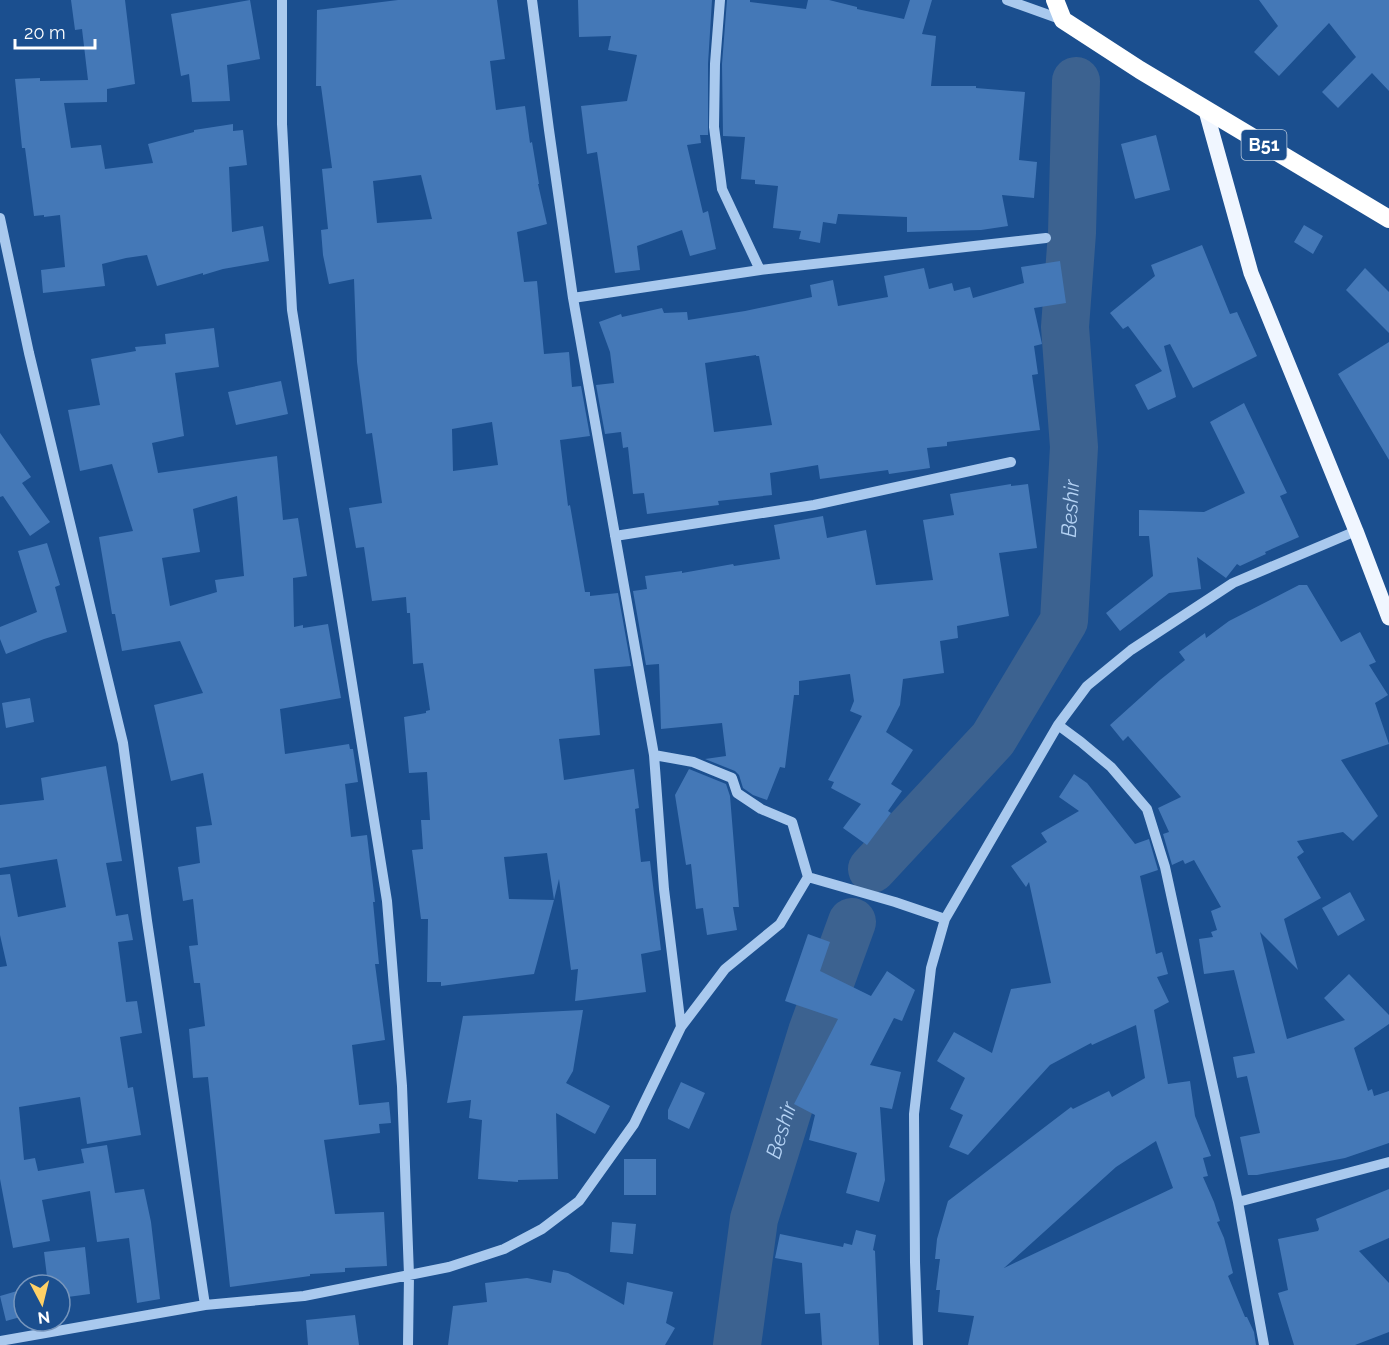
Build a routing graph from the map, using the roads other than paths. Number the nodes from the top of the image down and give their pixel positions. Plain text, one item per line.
1 (282, 0) edge
2 (532, 0) edge
3 (720, 0) edge
4 (1007, 0) edge
5 (1055, 0) edge
6 (1063, 20) junction
7 (1206, 111) junction
8 (0, 218) edge
9 (1389, 219) edge
10 (1046, 238) dead end
11 (760, 270) junction
12 (573, 298) junction
13 (1011, 462) dead end
14 (1356, 531) junction
15 (615, 536) junction
16 (1389, 618) edge
17 (1058, 725) junction
18 (654, 755) junction
19 (808, 877) junction
20 (945, 919) junction
21 (681, 1027) junction
22 (1389, 1162) edge
23 (1238, 1202) junction
24 (409, 1275) junction
25 (205, 1305) junction
26 (0, 1341) edge
27 (408, 1345) edge
28 (918, 1345) edge
29 (1264, 1345) edge

1 - 24 street
2 - 12 street
3 - 11 street
4 - 6 street
5 - 6 highway
6 - 7 highway, B51
7 - 9 highway, B51
7 - 14 main road
8 - 25 street
10 - 11 street
11 - 12 street
12 - 15 street
13 - 15 street
14 - 16 main road
14 - 17 street
15 - 18 street
17 - 20 street
17 - 23 street
18 - 19 street
18 - 21 street
19 - 20 street
19 - 21 street
20 - 28 street
21 - 24 street
22 - 23 street
23 - 29 street
24 - 25 street
24 - 27 street
25 - 26 street

